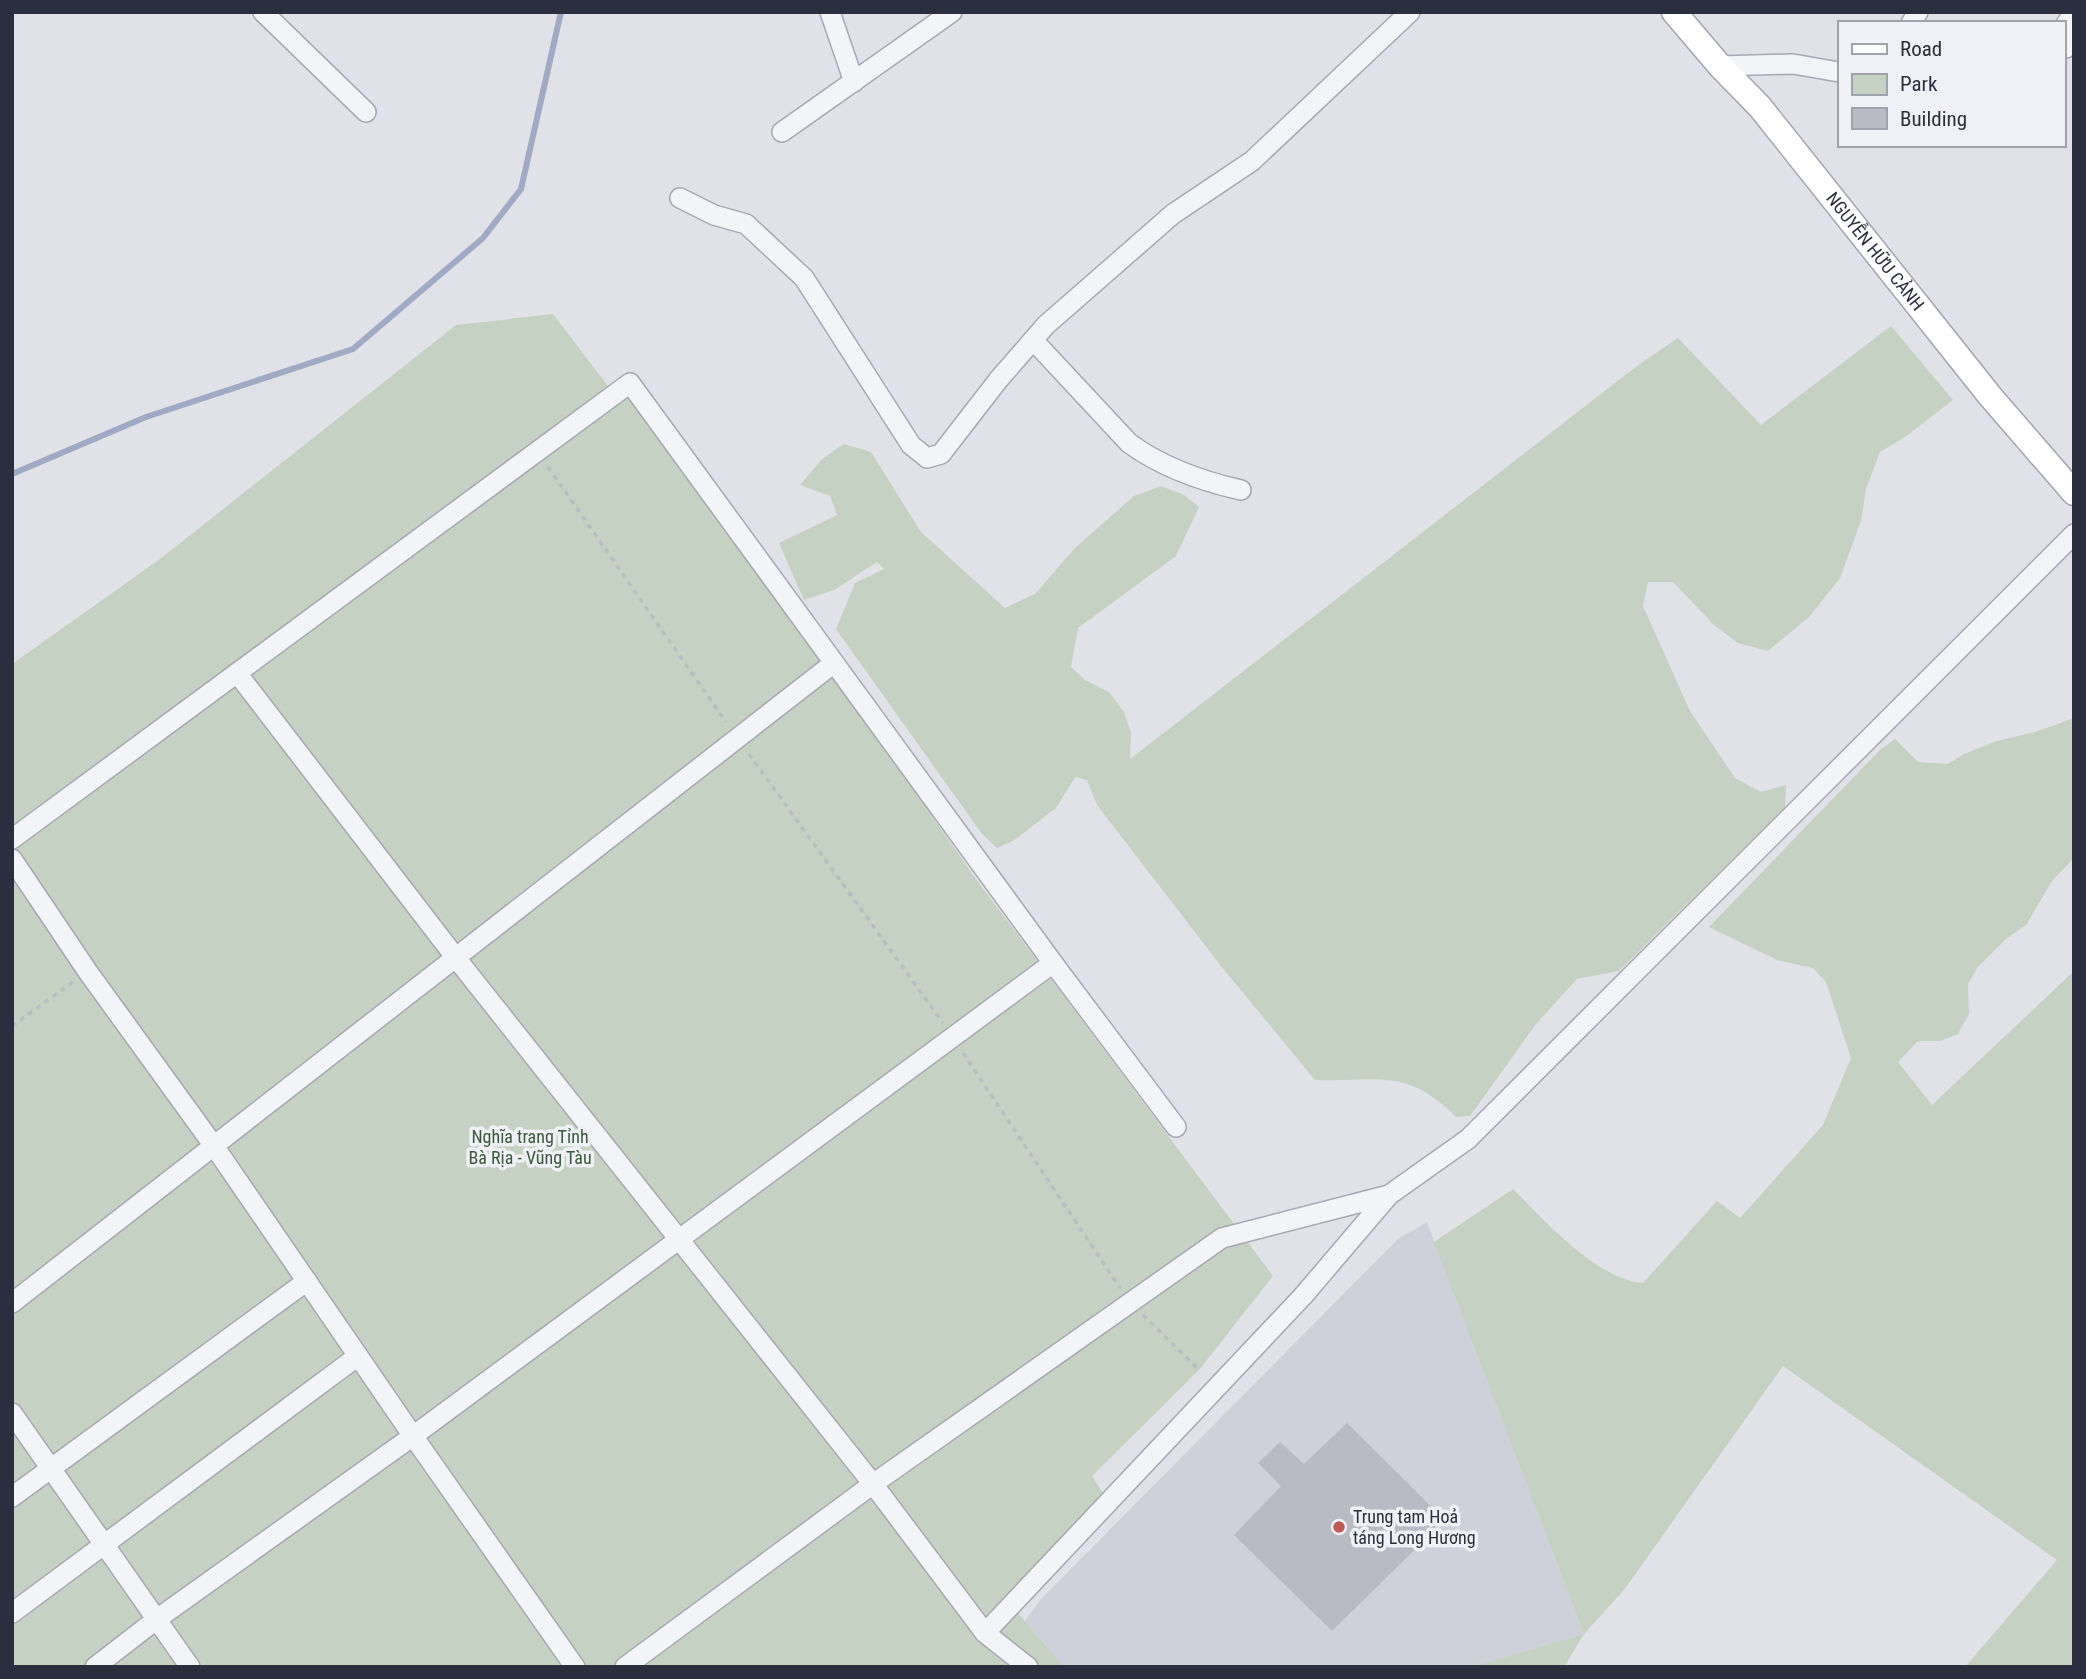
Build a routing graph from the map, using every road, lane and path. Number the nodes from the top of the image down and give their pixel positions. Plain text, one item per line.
1 (263, 12) edge
2 (830, 12) edge
3 (952, 12) edge
4 (1410, 12) edge
5 (1674, 12) edge
6 (2074, 12) edge
7 (2066, 48) dead end
8 (1720, 66) junction
9 (1838, 72) edge
10 (854, 82) junction
11 (366, 112) dead end
12 (782, 132) dead end
13 (680, 198) dead end
14 (1033, 340) junction
15 (537, 452) junction
16 (1241, 490) dead end
17 (2074, 493) edge
18 (2074, 534) edge
19 (834, 663) junction
20 (237, 673) junction
21 (738, 738) junction
22 (12, 839) edge
23 (12, 859) edge
24 (456, 958) junction
25 (1053, 962) junction
26 (88, 972) junction
27 (12, 1026) edge
28 (953, 1037) junction
29 (1176, 1127) dead end
30 (214, 1146) junction
31 (1389, 1195) junction
32 (678, 1240) junction
33 (307, 1281) junction
34 (12, 1303) edge
35 (1130, 1303) junction
36 (358, 1356) junction
37 (1199, 1370) dead end
38 (12, 1413) edge
39 (413, 1436) junction
40 (52, 1470) junction
41 (873, 1483) junction
42 (12, 1497) edge
43 (105, 1545) junction
44 (12, 1613) edge
45 (157, 1619) junction
46 (985, 1633) junction
47 (95, 1667) edge
48 (190, 1667) edge
49 (575, 1667) edge
50 (625, 1667) edge
51 (1028, 1667) edge

1 - 11 street
2 - 10 street
3 - 10 street
4 - 14 street
5 - 8 main road, NGUYỄN HỮU CẢNH
6 - 7 street
8 - 9 street
8 - 17 main road, NGUYỄN HỮU CẢNH
10 - 12 street
13 - 14 street
14 - 16 street
15 - 19 street
15 - 20 street
15 - 21 path
18 - 31 street
19 - 21 street
19 - 25 street
20 - 22 street
20 - 24 street
21 - 24 street
21 - 28 path
23 - 26 street
24 - 30 street
24 - 32 street
25 - 28 street
25 - 29 street
26 - 27 path
26 - 30 street
28 - 32 street
28 - 35 path
30 - 33 street
30 - 34 street
31 - 35 street
31 - 46 street
32 - 39 street
32 - 41 street
33 - 36 street
33 - 40 street
35 - 37 path
35 - 41 street
36 - 39 street
36 - 43 street
38 - 40 street
39 - 45 street
39 - 49 street
40 - 42 street
40 - 43 street
41 - 46 street
41 - 50 street
43 - 44 street
43 - 45 street
45 - 47 street
45 - 48 street
46 - 51 street

